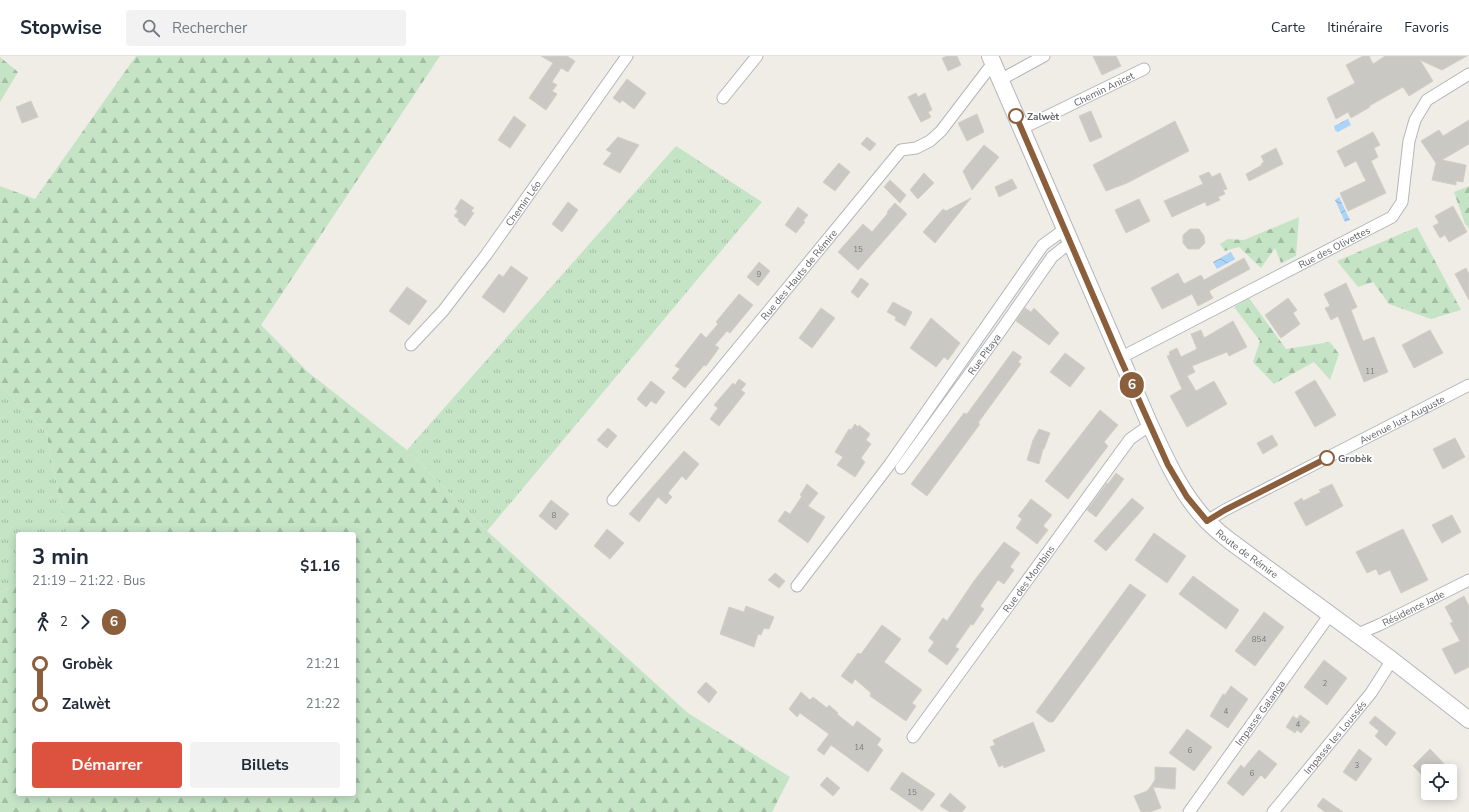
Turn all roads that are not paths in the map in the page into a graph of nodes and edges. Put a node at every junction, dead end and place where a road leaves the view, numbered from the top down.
1 (627, 56) edge
2 (757, 56) edge
3 (1044, 56) edge
4 (992, 59) edge
5 (1144, 69) dead end
6 (1469, 74) edge
7 (1000, 80) junction
8 (723, 98) dead end
9 (1021, 129) junction
10 (1068, 236) junction
11 (411, 344) dead end
12 (1120, 358) junction
13 (1469, 385) edge
14 (1150, 425) junction
15 (901, 468) dead end
16 (613, 500) dead end
17 (1207, 521) junction
18 (1469, 580) edge
19 (797, 586) dead end
20 (1327, 613) junction
21 (1358, 634) junction
22 (1392, 660) junction
23 (1469, 720) edge
24 (913, 737) dead end
25 (1189, 812) edge
26 (1273, 812) edge

1 - 11 street, Chemin Léo
2 - 8 street
3 - 7 street
4 - 7 main road, Route de Rémire
4 - 16 street, Rue des Hauts de Rémire
5 - 9 street, Chemin Anicet
6 - 12 street, Rue des Olivettes
7 - 9 main road, Route de Rémire
9 - 10 main road, Route de Rémire
10 - 12 main road, Route de Rémire
10 - 15 street, Rue Pitaya
10 - 19 street
12 - 14 main road, Route de Rémire
13 - 17 street, Avenue Just Auguste
14 - 17 main road, Route de Rémire
14 - 24 street, Rue des Mombins
17 - 20 main road, Route de Rémire
18 - 21 street, Résidence Jade
20 - 21 main road, Route de Rémire
20 - 25 street, Impasse Galanga
21 - 22 main road, Route de Rémire
22 - 23 main road, Route de Rémire
22 - 26 street, Impasse les Loussés

